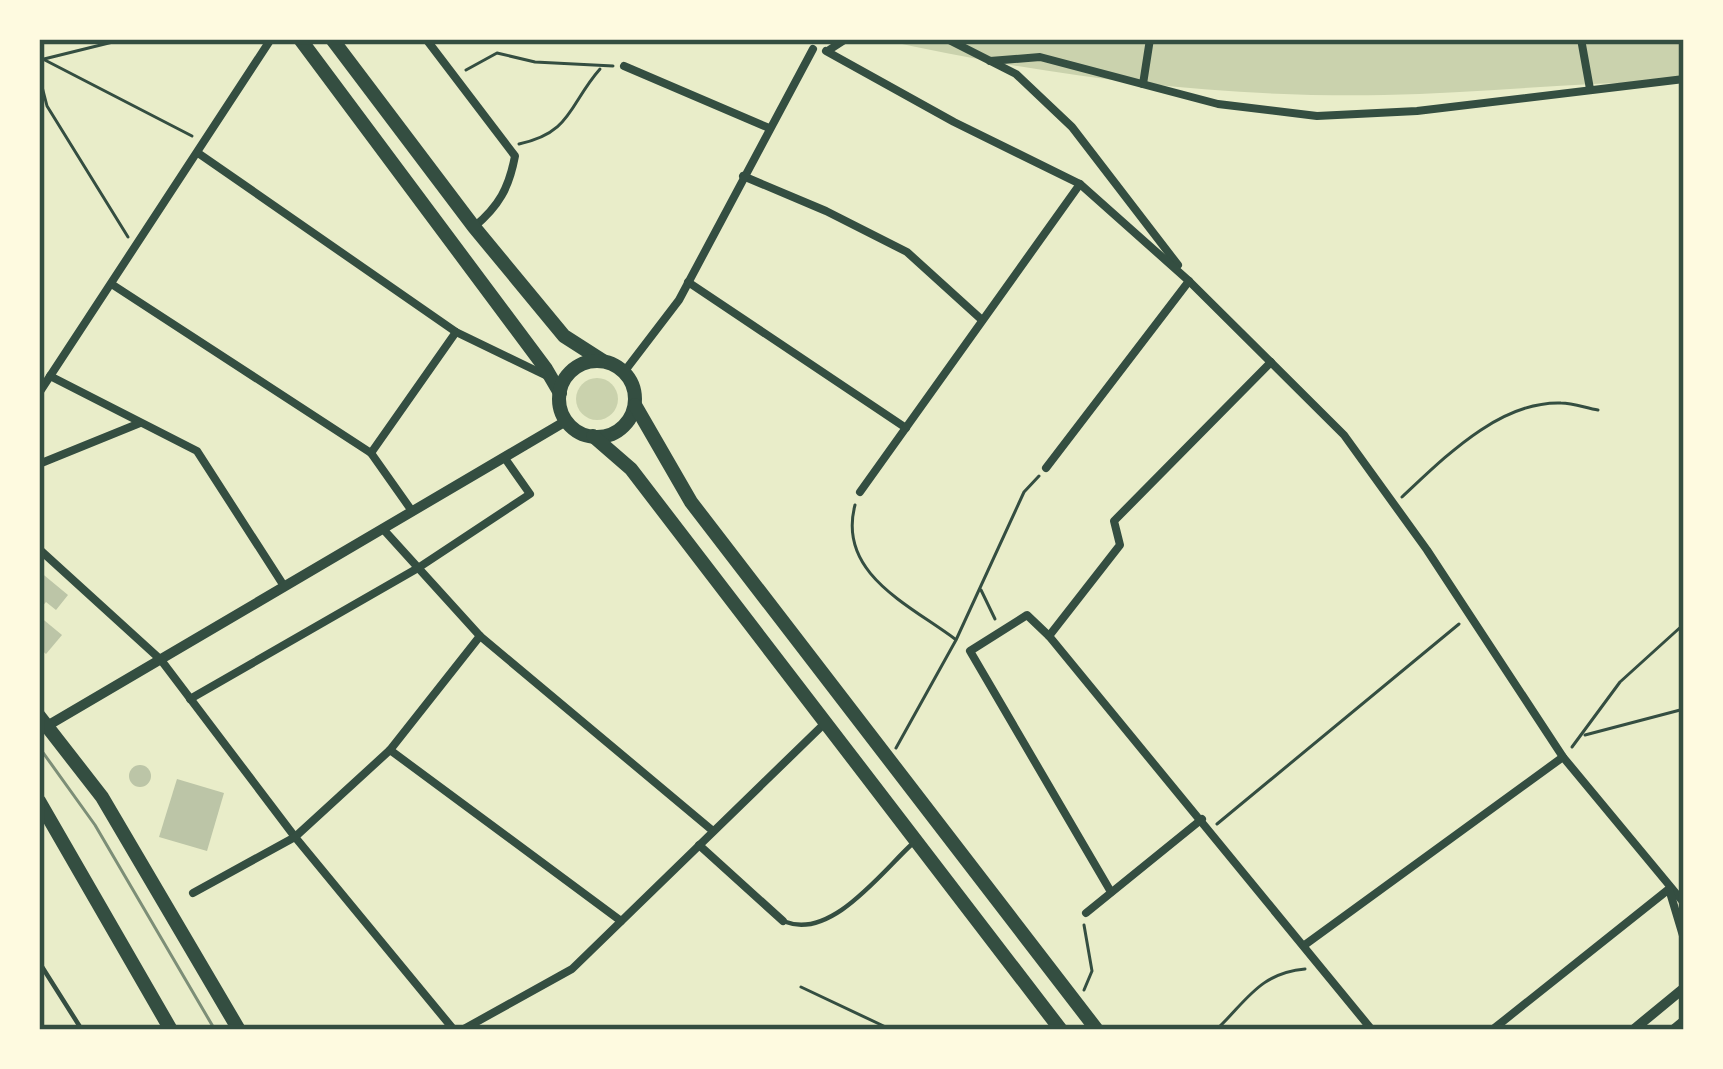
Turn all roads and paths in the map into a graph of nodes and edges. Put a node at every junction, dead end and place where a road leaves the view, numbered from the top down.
1 (124, 39) edge
2 (271, 39) edge
3 (300, 39) edge
4 (332, 39) edge
5 (426, 39) edge
6 (846, 39) edge
7 (947, 39) edge
8 (1150, 39) edge
9 (1581, 39) edge
10 (802, 40) edge
11 (813, 49) junction
12 (826, 51) junction
13 (40, 58) edge
14 (990, 61) junction
15 (624, 66) dead end
16 (39, 76) edge
17 (454, 77) junction
18 (1684, 79) edge
19 (1143, 84) junction
20 (1590, 89) junction
21 (769, 128) junction
22 (205, 142) junction
23 (507, 146) junction
24 (198, 153) junction
25 (743, 176) junction
26 (1080, 184) junction
27 (474, 227) junction
28 (136, 248) junction
29 (1190, 281) junction
30 (688, 282) junction
31 (113, 285) junction
32 (982, 320) junction
33 (456, 332) junction
34 (603, 361) junction
35 (1271, 362) junction
36 (624, 372) junction
37 (50, 376) junction
38 (551, 378) junction
39 (39, 393) edge
40 (560, 393) junction
41 (634, 405) junction
42 (1598, 410) dead end
43 (566, 421) junction
44 (141, 423) junction
45 (905, 428) junction
46 (593, 436) junction
47 (370, 453) junction
48 (504, 458) junction
49 (39, 464) edge
50 (1046, 468) joint
51 (860, 492) joint
52 (1394, 505) junction
53 (412, 511) junction
54 (382, 529) junction
55 (39, 550) edge
56 (418, 568) junction
57 (284, 586) junction
58 (980, 587) junction
59 (1470, 615) junction
60 (1684, 624) edge
61 (1001, 631) junction
62 (480, 636) junction
63 (1049, 636) junction
64 (956, 640) junction
65 (161, 660) junction
66 (190, 698) junction
67 (1684, 709) edge
68 (43, 721) edge
69 (825, 723) junction
70 (1583, 736) junction
71 (390, 749) junction
72 (1563, 757) junction
73 (889, 760) junction
74 (39, 801) edge
75 (1202, 819) junction
76 (1210, 830) junction
77 (713, 831) junction
78 (295, 837) junction
79 (915, 841) junction
80 (699, 845) junction
81 (1669, 889) junction
82 (193, 892) dead end
83 (1112, 892) junction
84 (1684, 903) edge
85 (1086, 913) joint
86 (621, 921) junction
87 (783, 921) joint
88 (1684, 939) edge
89 (1306, 944) junction
90 (39, 962) edge
91 (1324, 968) junction
92 (801, 987) dead end
93 (1684, 988) edge
94 (1075, 1000) junction
95 (1684, 1021) edge
96 (82, 1030) edge
97 (171, 1030) edge
98 (239, 1030) edge
99 (458, 1030) edge
100 (892, 1030) edge
101 (1060, 1030) edge
102 (1097, 1030) edge
103 (1216, 1030) edge
104 (1372, 1030) edge
105 (1492, 1030) edge
106 (1634, 1030) edge
107 (1673, 1030) edge

1 - 13 path
2 - 22 street
3 - 38 main road
4 - 27 main road
5 - 17 street
6 - 12 street
7 - 14 street
8 - 19 street
9 - 20 street
10 - 11 street
11 - 12 street
11 - 21 street
12 - 26 street
13 - 22 path
14 - 19 street
14 - 29 street
15 - 21 street
16 - 28 path
17 - 23 street
17 - 23 path
18 - 20 street
19 - 20 street
21 - 25 street
22 - 24 street
23 - 27 street
24 - 28 street
24 - 33 street
25 - 30 street
25 - 32 street
26 - 29 street
26 - 32 street
27 - 34 main road
28 - 31 street
29 - 35 street
29 - 50 street
30 - 36 street
30 - 45 street
31 - 37 street
31 - 47 street
32 - 45 street
33 - 38 street
33 - 47 street
34 - 36 main road
34 - 40 main road
35 - 52 street
35 - 63 street
36 - 41 main road
37 - 39 street
37 - 44 street
38 - 40 main road
40 - 43 main road
41 - 46 main road
41 - 73 main road
42 - 52 path
43 - 46 main road
43 - 48 street
44 - 49 street
44 - 57 street
45 - 51 street
46 - 69 main road
47 - 53 street
48 - 53 street
48 - 56 street
50 - 58 path
51 - 64 path
52 - 59 street
53 - 54 street
54 - 56 street
54 - 57 street
55 - 65 street
56 - 62 street
56 - 66 street
57 - 65 street
58 - 61 path
58 - 64 path
59 - 72 street
59 - 76 path
60 - 70 path
61 - 63 street
61 - 83 street
62 - 71 street
62 - 77 street
63 - 75 street
64 - 73 path
65 - 66 street
65 - 68 street
66 - 78 street
67 - 70 path
68 - 98 main road
69 - 77 street
69 - 79 main road
70 - 72 path
71 - 78 street
71 - 86 street
72 - 81 street
72 - 89 street
73 - 94 main road
74 - 97 main road
75 - 76 street
75 - 83 street
76 - 89 street
77 - 80 street
78 - 82 street
78 - 99 street
79 - 87 lane
79 - 101 main road
80 - 86 street
80 - 87 street
81 - 84 street
81 - 88 street
81 - 105 street
83 - 85 street
85 - 94 path
86 - 99 street
89 - 91 street
90 - 96 lane
91 - 103 path
91 - 104 street
92 - 100 path
93 - 106 street
94 - 102 main road
95 - 107 street

